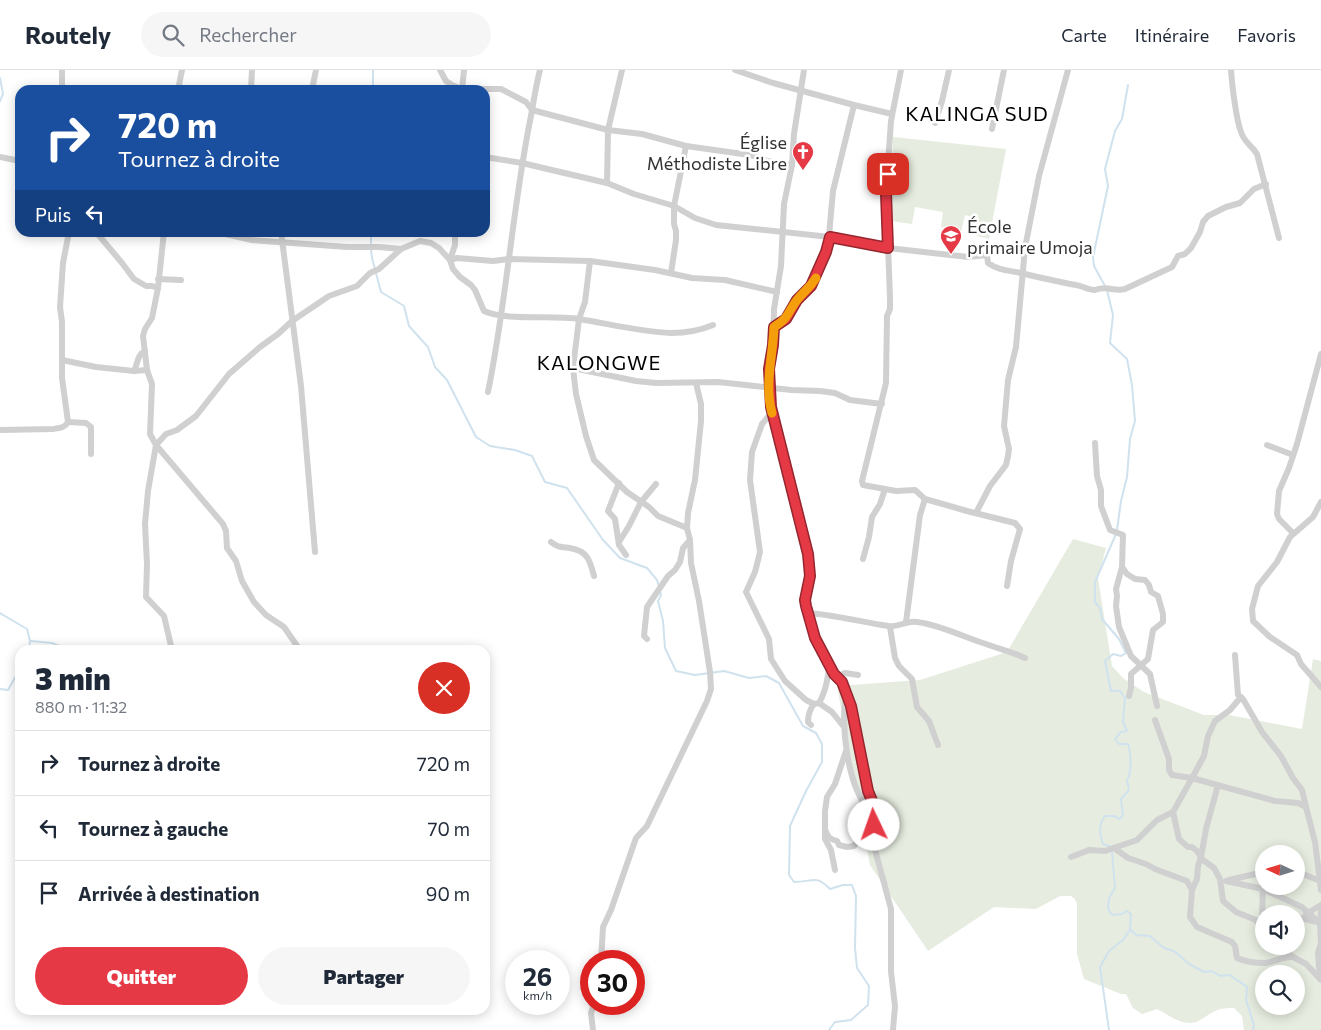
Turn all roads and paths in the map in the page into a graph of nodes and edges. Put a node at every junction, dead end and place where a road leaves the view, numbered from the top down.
1 (62, 70) edge
2 (182, 70) edge
3 (252, 70) edge
4 (316, 70) edge
5 (440, 70) edge
6 (464, 70) edge
7 (540, 70) edge
8 (622, 70) edge
9 (734, 70) edge
10 (804, 70) edge
11 (901, 70) edge
12 (949, 70) edge
13 (1004, 70) edge
14 (1068, 70) edge
15 (1231, 70) edge
16 (62, 85) edge
17 (179, 85) edge
18 (251, 85) edge
19 (313, 85) edge
20 (454, 85) edge
21 (462, 85) edge
22 (490, 89) edge
23 (800, 90) junction
24 (854, 105) junction
25 (532, 110) junction
26 (892, 114) junction
27 (935, 123) dead end
28 (992, 129) dead end
29 (608, 130) junction
30 (686, 146) junction
31 (0, 157) edge
32 (490, 158) edge
33 (15, 160) edge
34 (522, 163) junction
35 (792, 165) junction
36 (607, 183) junction
37 (1266, 184) junction
38 (674, 206) junction
39 (782, 231) junction
40 (68, 237) edge
41 (100, 237) edge
42 (163, 237) edge
43 (238, 237) edge
44 (282, 237) edge
45 (455, 237) edge
46 (830, 237) junction
47 (1279, 238) dead end
48 (282, 241) junction
49 (888, 248) junction
50 (401, 249) junction
51 (450, 260) junction
52 (509, 260) junction
53 (590, 261) junction
54 (671, 272) junction
55 (1024, 274) junction
56 (158, 279) junction
57 (181, 280) dead end
58 (158, 288) junction
59 (777, 292) junction
60 (502, 316) junction
61 (579, 319) junction
62 (292, 321) junction
63 (713, 326) dead end
64 (774, 327) junction
65 (145, 350) junction
66 (1321, 354) edge
67 (62, 360) junction
68 (573, 368) junction
69 (147, 370) junction
70 (134, 371) junction
71 (696, 382) junction
72 (769, 387) junction
73 (488, 392) dead end
74 (882, 404) junction
75 (772, 412) junction
76 (68, 422) junction
77 (0, 430) edge
78 (1095, 443) dead end
79 (156, 444) junction
80 (1266, 445) dead end
81 (91, 454) dead end
82 (1294, 455) junction
83 (619, 483) junction
84 (656, 484) dead end
85 (885, 489) junction
86 (924, 499) junction
87 (641, 502) junction
88 (1321, 504) edge
89 (976, 513) junction
90 (687, 528) junction
91 (1293, 533) junction
92 (690, 540) junction
93 (551, 542) dead end
94 (619, 542) junction
95 (315, 552) dead end
96 (626, 555) dead end
97 (863, 559) dead end
98 (1122, 567) junction
99 (594, 576) dead end
100 (1007, 586) dead end
101 (809, 613) junction
102 (906, 622) junction
103 (890, 627) junction
104 (647, 639) dead end
105 (171, 645) edge
106 (297, 645) edge
107 (1235, 655) dead end
108 (1025, 658) dead end
109 (828, 664) junction
110 (1141, 666) junction
111 (858, 675) dead end
112 (837, 677) junction
113 (1321, 687) edge
114 (846, 694) junction
115 (1129, 696) dead end
116 (1241, 697) junction
117 (817, 703) junction
118 (1157, 706) dead end
119 (1155, 720) dead end
120 (811, 725) dead end
121 (845, 728) junction
122 (938, 745) dead end
123 (847, 748) junction
124 (1192, 778) junction
125 (1218, 785) junction
126 (868, 791) junction
127 (1306, 807) junction
128 (868, 808) junction
129 (1173, 812) junction
130 (825, 829) junction
131 (873, 835) junction
132 (1114, 848) junction
133 (1071, 857) dead end
134 (1201, 857) junction
135 (835, 870) dead end
136 (1255, 874) edge
137 (1305, 875) edge
138 (1320, 881) edge
139 (1223, 882) junction
140 (1255, 885) edge
141 (1192, 890) junction
142 (1321, 890) edge
143 (1280, 895) edge
144 (1321, 905) edge
145 (1321, 911) edge
146 (1308, 912) junction
147 (1305, 914) edge
148 (1255, 920) edge
149 (1305, 920) edge
150 (1320, 923) junction
151 (600, 950) edge
152 (1291, 955) edge
153 (1293, 957) junction
154 (1321, 980) edge
155 (591, 1015) edge
156 (894, 1021) junction
157 (593, 1030) edge
158 (893, 1030) edge
159 (900, 1030) edge

1 - 16 street
2 - 17 street
3 - 18 street
4 - 19 street
5 - 20 street
6 - 21 street
7 - 25 street
8 - 29 street
9 - 23 street
10 - 23 street
11 - 26 street
12 - 27 street
13 - 28 street
14 - 55 street
15 - 37 street
22 - 25 street
23 - 24 street
23 - 35 street
24 - 26 street
24 - 46 street
25 - 29 street
25 - 34 street
26 - 49 street
29 - 30 street
29 - 36 street
30 - 35 street
30 - 38 street
31 - 33 street
32 - 34 street
34 - 36 street
34 - 52 street
35 - 39 street
36 - 38 street
37 - 47 street
37 - 55 street
38 - 39 street
38 - 54 street
39 - 46 street
39 - 59 street
40 - 67 street
41 - 58 street
42 - 56 street
43 - 48 street
44 - 48 street
45 - 51 street
46 - 49 street
46 - 64 street
48 - 50 street
48 - 62 street
49 - 55 street
49 - 74 street
50 - 51 street
50 - 62 street
51 - 52 street
51 - 60 street
52 - 53 street
52 - 60 street
53 - 54 street
53 - 61 street
54 - 59 street
55 - 89 street
56 - 57 street
56 - 58 street
58 - 65 street
59 - 64 street
60 - 61 street
60 - 73 street
61 - 63 street
61 - 68 street
62 - 79 street
62 - 95 street
64 - 72 street
65 - 69 street
65 - 70 street
66 - 82 street
67 - 70 street
67 - 76 street
68 - 71 street
68 - 83 street
69 - 70 street
69 - 79 street
71 - 72 street
71 - 90 street
72 - 74 street
72 - 75 street
74 - 85 street
75 - 101 street
75 - 117 street
76 - 77 street
76 - 81 street
78 - 98 street
79 - 105 street
79 - 106 street
80 - 82 street
82 - 91 street
83 - 87 street
83 - 94 street
84 - 87 street
85 - 86 street
85 - 97 street
86 - 89 street
86 - 102 street
87 - 90 street
87 - 94 street
88 - 91 street
89 - 100 street
90 - 92 street
91 - 113 street
92 - 104 street
92 - 151 street
93 - 99 street
94 - 96 street
98 - 110 street
98 - 110 street
101 - 103 street
101 - 109 street
102 - 103 street
102 - 108 street
103 - 122 street
107 - 116 street
109 - 112 street
109 - 117 street
110 - 115 street
110 - 118 street
111 - 112 street
112 - 114 street
114 - 121 street
114 - 126 street
116 - 124 street
116 - 127 street
117 - 120 street
117 - 121 street
119 - 124 street
121 - 123 street
123 - 128 street
123 - 130 street
124 - 125 street
124 - 129 street
125 - 127 street
125 - 134 street
126 - 128 street
126 - 131 street
127 - 138 street
128 - 130 street
128 - 131 street
129 - 132 street
129 - 134 street
130 - 135 street
131 - 156 street
132 - 133 street
132 - 141 street
134 - 139 street
134 - 141 street
136 - 139 street
137 - 138 street
138 - 142 street
139 - 140 street
139 - 148 street
141 - 153 street
143 - 146 street
144 - 146 street
145 - 150 street
146 - 147 street
146 - 150 street
149 - 150 street
150 - 154 street
152 - 153 street
153 - 154 street
155 - 157 street
156 - 158 street
156 - 159 street

